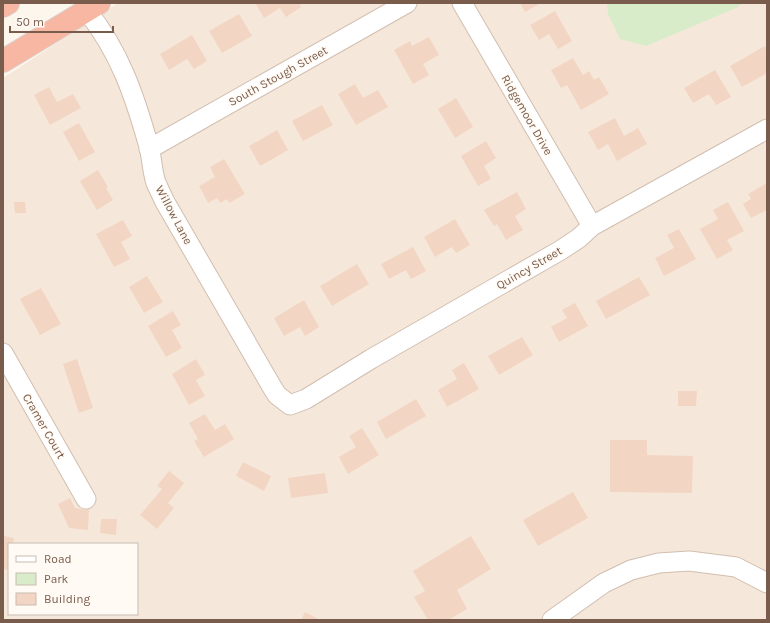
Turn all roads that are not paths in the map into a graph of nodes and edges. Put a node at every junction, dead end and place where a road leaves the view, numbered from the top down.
1 (8, 3) edge
2 (407, 3) edge
3 (462, 3) edge
4 (3, 6) edge
5 (93, 7) edge
6 (3, 62) edge
7 (767, 129) edge
8 (149, 149) junction
9 (592, 226) junction
10 (3, 353) edge
11 (290, 405) joint
12 (86, 498) dead end
13 (767, 583) edge
14 (552, 620) edge

1 - 4 highway
2 - 8 street, South Stough Street
3 - 9 street, Ridgemoor Drive
5 - 6 highway
5 - 8 street, Willow Lane
7 - 9 street, Quincy Street
8 - 11 street, Willow Lane
9 - 11 street, Quincy Street
10 - 12 street, Cramer Court
13 - 14 street

